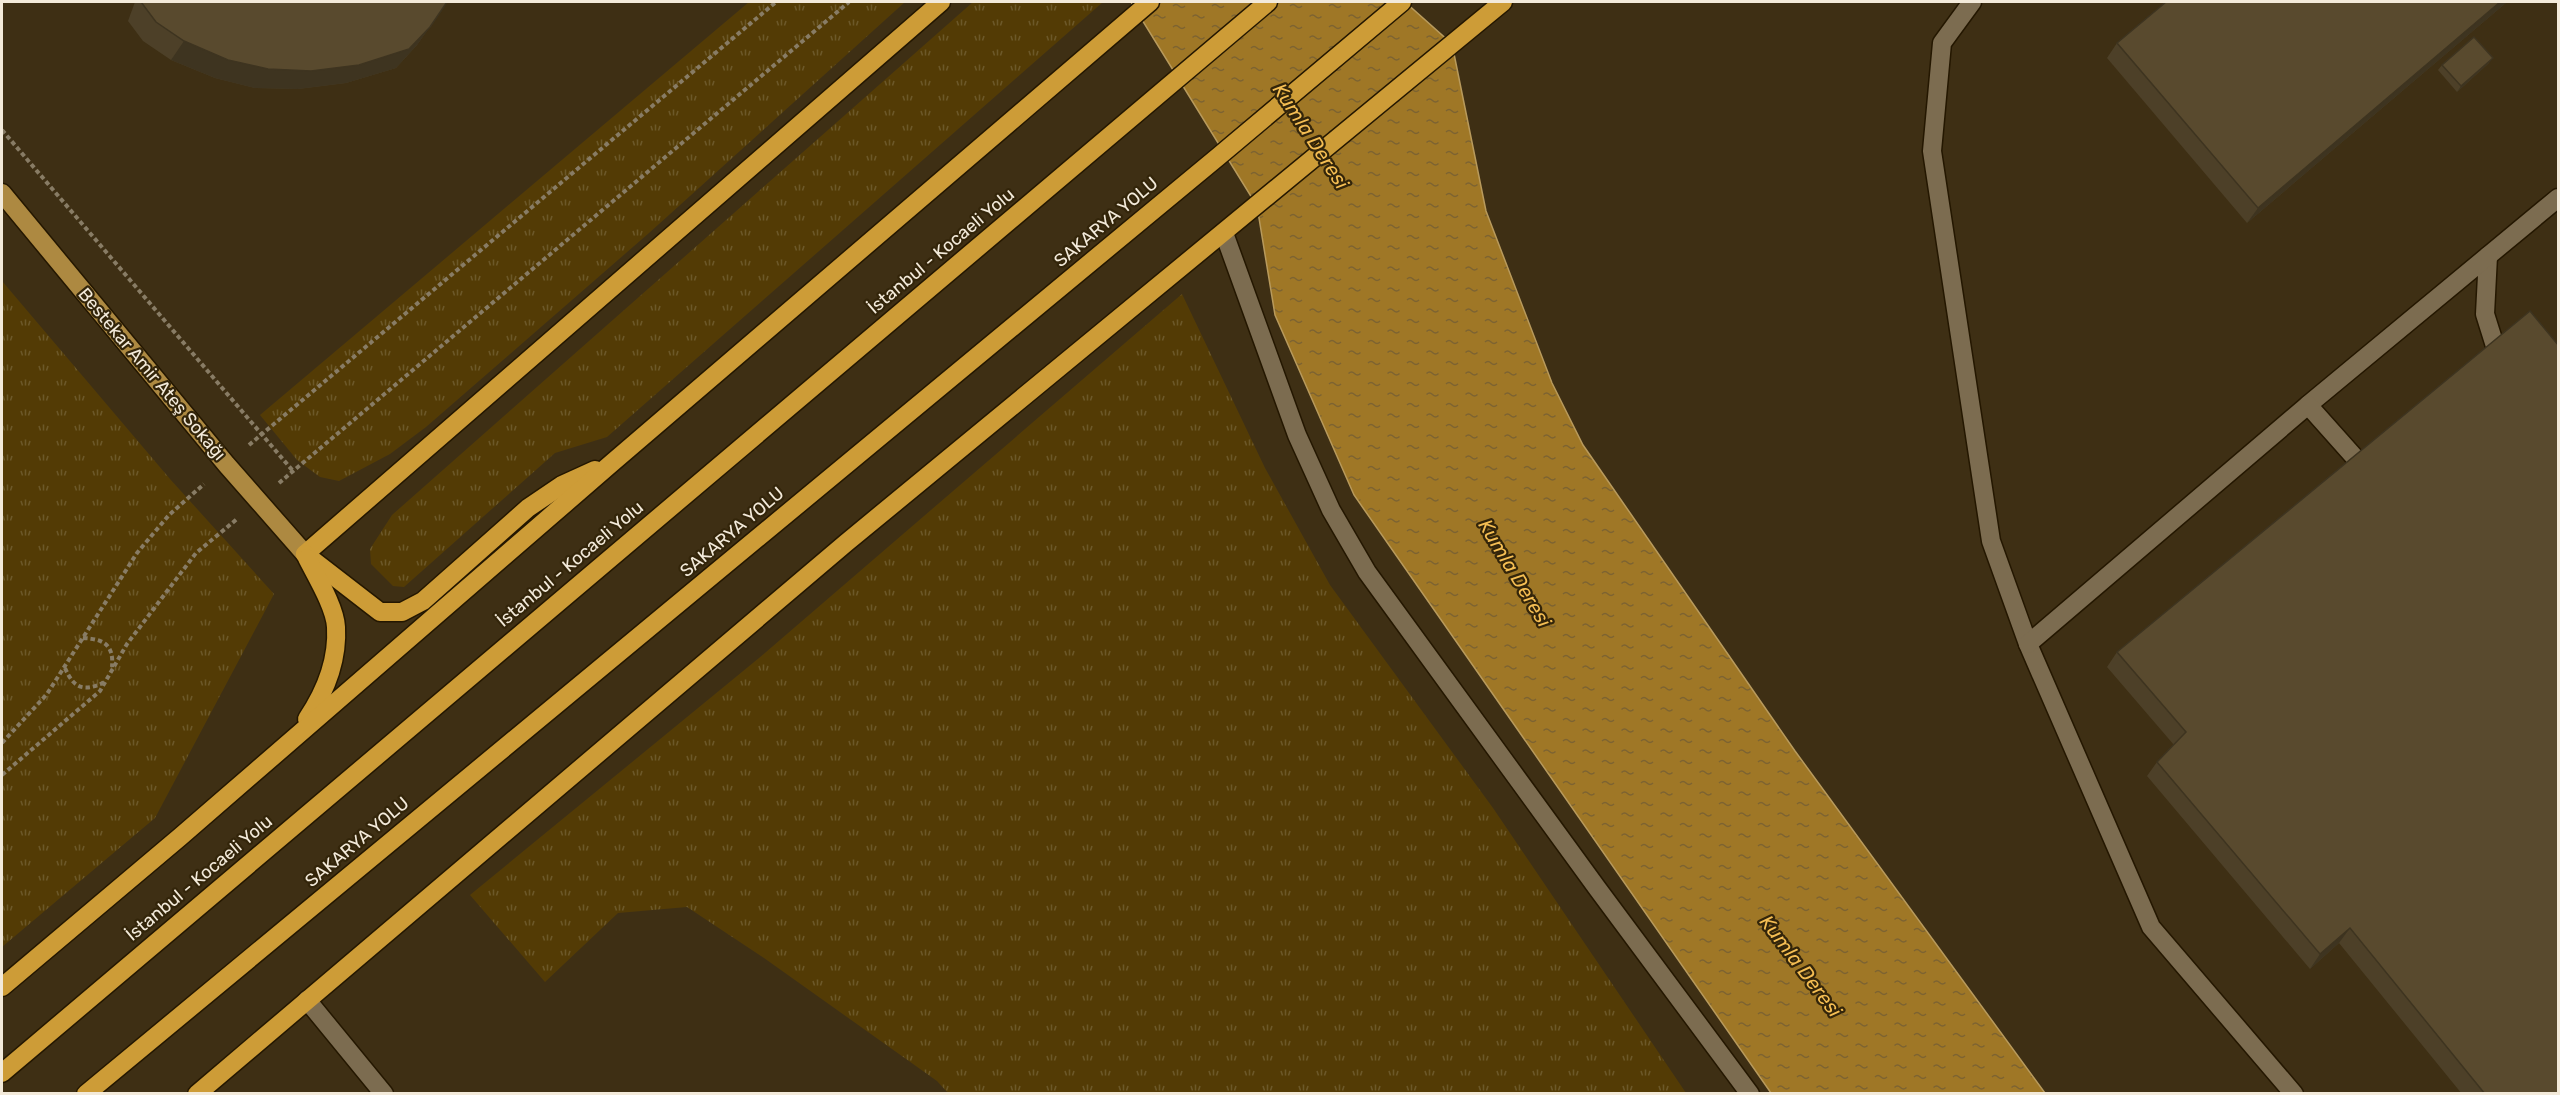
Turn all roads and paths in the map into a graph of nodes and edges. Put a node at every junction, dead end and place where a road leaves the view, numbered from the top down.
1 (776, 2) edge
2 (849, 2) edge
3 (941, 2) edge
4 (1150, 2) edge
5 (1268, 2) edge
6 (1402, 2) edge
7 (1503, 2) edge
8 (1972, 2) edge
9 (2, 130) edge
10 (2, 193) edge
11 (2559, 198) edge
12 (1224, 233) junction
13 (2488, 256) junction
14 (2495, 346) edge
15 (2308, 405) junction
16 (261, 435) junction
17 (2357, 460) edge
18 (613, 462) junction
19 (226, 464) junction
20 (293, 471) junction
21 (260, 500) junction
22 (305, 554) junction
23 (83, 638) junction
24 (2028, 644) junction
25 (64, 667) junction
26 (112, 671) junction
27 (106, 682) junction
28 (295, 737) junction
29 (2, 743) edge
30 (2, 775) edge
31 (2, 987) edge
32 (307, 1000) junction
33 (2, 1073) edge
34 (86, 1094) edge
35 (197, 1094) edge
36 (384, 1094) edge
37 (1750, 1094) edge
38 (2294, 1094) edge

1 - 16 path
2 - 20 path
3 - 22 highway
4 - 18 highway
5 - 33 highway, İstanbul - Kocaeli Yolu
6 - 34 highway, SAKARYA YOLU
7 - 12 highway
8 - 24 street
9 - 16 path
10 - 19 main road, Bestekar Amir Ateş Sokağı
11 - 13 street
12 - 32 highway
12 - 37 street
13 - 14 street
13 - 15 street
15 - 17 street
15 - 24 street
16 - 19 path
16 - 20 path
18 - 22 highway
18 - 28 highway
19 - 21 main road, Bestekar Amir Ateş Sokağı
19 - 23 path
20 - 21 path
21 - 22 main road, Bestekar Amir Ateş Sokağı
21 - 26 path
22 - 28 highway
23 - 25 path
23 - 26 path
24 - 38 street
25 - 27 path
25 - 29 path
26 - 27 path
27 - 30 path
28 - 31 highway
32 - 35 highway
32 - 36 street

